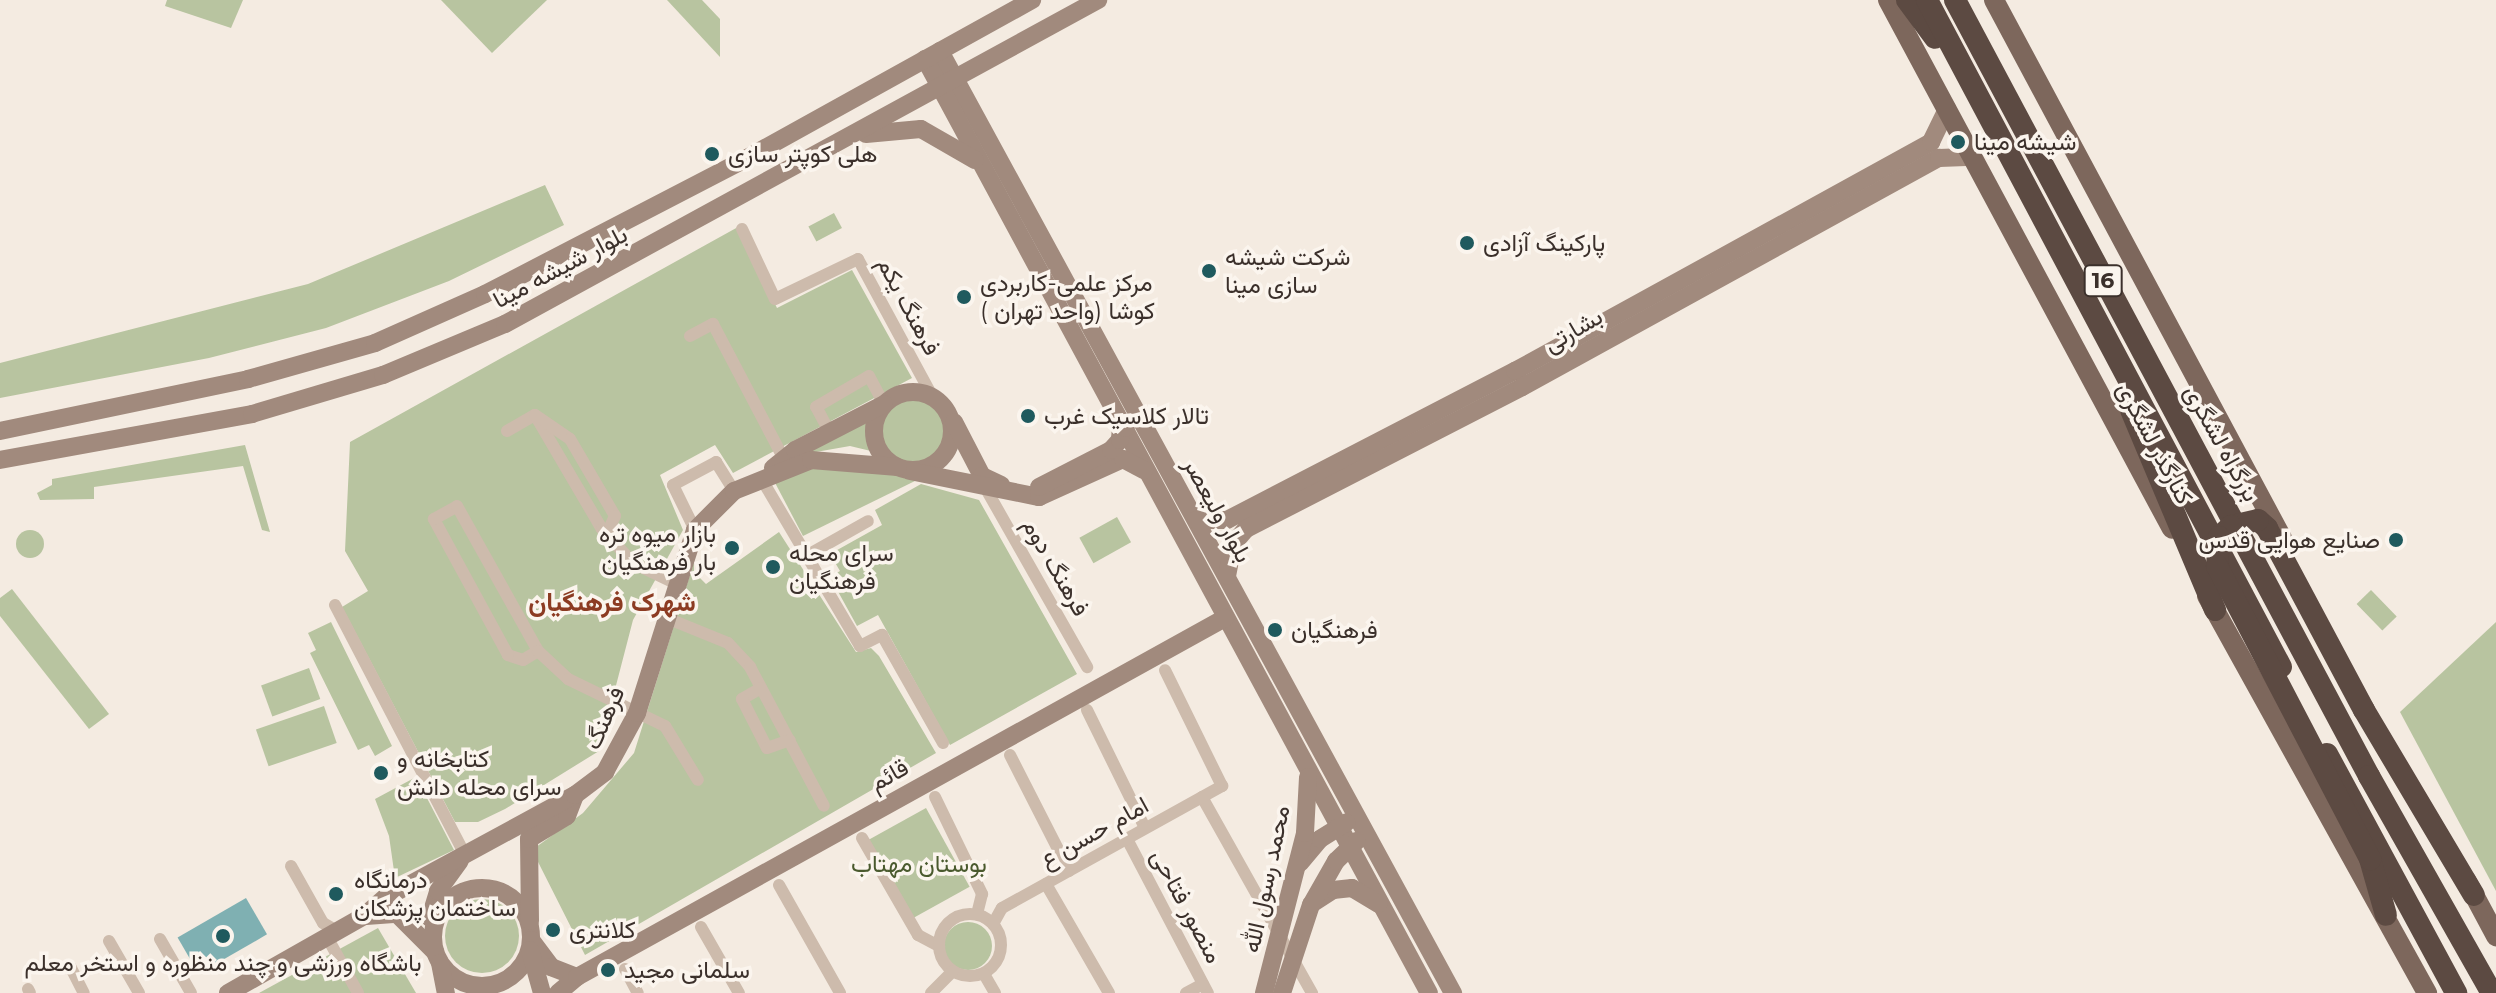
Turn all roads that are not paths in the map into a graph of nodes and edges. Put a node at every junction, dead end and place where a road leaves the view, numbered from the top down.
1 (1032, 0) edge
2 (1098, 0) edge
3 (1888, 0) edge
4 (1907, 0) edge
5 (1927, 0) edge
6 (1955, 0) edge
7 (1994, 0) edge
8 (932, 55) junction
9 (946, 81) junction
10 (1982, 101) junction
11 (1947, 109) junction
12 (848, 141) junction
13 (1935, 150) junction
14 (1973, 157) junction
15 (981, 164) junction
16 (742, 229) dead end
17 (1650, 303) junction
18 (690, 336) dead end
19 (2107, 337) junction
20 (385, 339) junction
21 (396, 370) junction
22 (932, 396) junction
23 (884, 404) junction
24 (948, 413) junction
25 (535, 415) junction
26 (1130, 421) junction
27 (0, 431) edge
28 (507, 431) dead end
29 (829, 431) junction
30 (1159, 454) junction
31 (1114, 456) junction
32 (784, 459) junction
33 (0, 460) edge
34 (904, 469) junction
35 (1145, 469) junction
36 (761, 478) junction
37 (986, 489) junction
38 (734, 491) junction
39 (1017, 494) junction
40 (1196, 520) junction
41 (868, 521) dead end
42 (695, 530) junction
43 (607, 533) junction
44 (806, 556) junction
45 (1227, 576) junction
46 (675, 583) junction
47 (335, 605) dead end
48 (2215, 610) junction
49 (664, 617) junction
50 (1225, 618) junction
51 (538, 651) junction
52 (1087, 667) dead end
53 (1165, 670) dead end
54 (761, 688) junction
55 (1087, 710) dead end
56 (637, 713) junction
57 (790, 740) junction
58 (943, 743) dead end
59 (1010, 755) dead end
60 (1308, 774) junction
61 (698, 780) dead end
62 (935, 797) dead end
63 (1202, 797) junction
64 (824, 806) dead end
65 (1356, 818) junction
66 (1145, 828) junction
67 (1336, 829) junction
68 (524, 831) junction
69 (1366, 835) junction
70 (862, 838) dead end
71 (1127, 839) junction
72 (1348, 847) junction
73 (465, 855) junction
74 (291, 866) dead end
75 (1069, 871) junction
76 (1046, 884) junction
77 (779, 885) dead end
78 (1289, 888) junction
79 (2474, 895) junction
80 (1315, 898) junction
81 (1380, 905) junction
82 (977, 914) junction
83 (2386, 915) junction
84 (364, 916) junction
85 (993, 924) junction
86 (701, 927) dead end
87 (332, 934) junction
88 (1280, 935) junction
89 (2496, 936) edge
90 (160, 939) dead end
91 (530, 940) junction
92 (109, 941) dead end
93 (939, 946) junction
94 (437, 953) junction
95 (1292, 958) junction
96 (70, 966) dead end
97 (625, 969) dead end
98 (953, 971) junction
99 (984, 974) junction
100 (577, 977) junction
101 (1206, 988) edge
102 (486, 989) edge
103 (84, 993) edge
104 (139, 993) edge
105 (191, 993) edge
106 (228, 993) edge
107 (358, 993) edge
108 (446, 993) edge
109 (542, 993) edge
110 (558, 993) edge
111 (638, 993) edge
112 (739, 993) edge
113 (840, 993) edge
114 (931, 993) edge
115 (995, 993) edge
116 (1109, 993) edge
117 (1186, 993) edge
118 (1264, 993) edge
119 (1282, 993) edge
120 (1312, 993) edge
121 (1429, 993) edge
122 (1453, 993) edge
123 (2427, 993) edge
124 (2456, 993) edge
125 (2492, 993) edge

1 - 8 street, بلوار شیشه مینا
2 - 9 street, بلوار شیشه مینا
3 - 11 main road, کنارگذر لشگری
4 - 10 highway
5 - 10 highway, بزرگراه لشگری / 16
6 - 125 highway, بزرگراه لشگری / 16
7 - 79 main road
8 - 9 street, بلوار ولیعصر
8 - 20 street, بلوار شیشه مینا
9 - 12 street, بلوار شیشه مینا
9 - 15 street, بلوار ولیعصر
9 - 26 street, بلوار ولیعصر
10 - 19 highway, بزرگراه لشگری / 16
11 - 13 street
11 - 14 main road, کنارگذر لشگری
12 - 15 street
12 - 21 street, بلوار شیشه مینا
13 - 14 street, بشارتی
13 - 17 street, بشارتی
14 - 48 main road, کنارگذر لشگری
15 - 26 street, بلوار ولیعصر
16 - 22 street, فرهنگ یکم
17 - 40 street, بشارتی
17 - 45 street, بشارتی
18 - 32 street
19 - 48 highway
19 - 124 highway, بزرگراه لشگری / 16
20 - 21 street
20 - 27 street, بلوار شیشه مینا
21 - 33 street, بلوار شیشه مینا
22 - 23 street, فرهنگ
22 - 24 street
23 - 29 street, فرهنگ
23 - 29 street
23 - 34 street
24 - 34 street
24 - 39 street
25 - 28 street
25 - 43 street
25 - 43 street
26 - 30 street, بلوار ولیعصر
26 - 31 street
26 - 35 street, بلوار ولیعصر
29 - 32 street, فرهنگ
30 - 35 street
30 - 40 street, بلوار ولیعصر
31 - 35 street
31 - 39 street, فرهنگ
32 - 36 street, فرهنگ
34 - 36 street, فرهنگ
34 - 37 street, فرهنگ
35 - 50 street, بلوار ولیعصر
36 - 38 street, فرهنگ
36 - 44 street
37 - 39 street, فرهنگ
37 - 52 street, فرهنگ دوم
38 - 42 street, فرهنگ
38 - 42 street
40 - 45 street, بلوار ولیعصر
41 - 44 street
42 - 46 street, فرهنگ
43 - 46 street
44 - 58 street
45 - 65 street, بلوار ولیعصر
46 - 49 street, فرهنگ
47 - 73 street
48 - 83 main road, کنارگذر لشگری
49 - 54 street
49 - 56 street, فرهنگ
50 - 60 street, بلوار ولیعصر
50 - 100 street, قائم
51 - 51 street
51 - 56 street
53 - 63 street, امام حسن ع
54 - 57 street
54 - 57 street
55 - 66 street
56 - 61 street
56 - 68 street, فرهنگ
57 - 64 street
59 - 75 street
60 - 67 street, بلوار ولیعصر
60 - 78 street, محمد رسول الله
62 - 82 street
63 - 66 street, امام حسن ع
63 - 88 street
65 - 67 street
65 - 69 street, بلوار ولیعصر
66 - 71 street, امام حسن ع
67 - 72 street, بلوار ولیعصر
67 - 78 street
68 - 73 street, فرهنگ
68 - 91 street
69 - 72 street, محمد رسول الله
69 - 122 street, بلوار ولیعصر
70 - 93 street
71 - 75 street, امام حسن ع
71 - 101 street, منصور فتاحی
72 - 80 street, محمد رسول الله
72 - 81 street, بلوار ولیعصر
73 - 84 street, فرهنگ
73 - 94 street
74 - 87 street
75 - 76 street, امام حسن ع
76 - 85 street, امام حسن ع
76 - 116 street
77 - 113 street
78 - 80 street
78 - 88 street, محمد رسول الله
79 - 83 highway, bridge
79 - 89 main road
80 - 81 street
80 - 95 street, محمد رسول الله
81 - 121 street, بلوار ولیعصر
82 - 85 street
82 - 93 street
83 - 123 main road, کنارگذر لشگری
84 - 87 street, فرهنگ
84 - 94 street
85 - 99 street
86 - 112 street
87 - 106 street, فرهنگ
87 - 107 street
88 - 95 street
88 - 118 street, محمد رسول الله
90 - 105 street
91 - 94 street
91 - 100 street
91 - 102 street
91 - 109 street
92 - 104 street
93 - 98 street
94 - 102 street
94 - 108 street
95 - 119 street, محمد رسول الله
95 - 120 street
96 - 103 street
97 - 111 street
98 - 99 street
98 - 114 street
99 - 115 street
100 - 110 street, قائم
101 - 117 street

